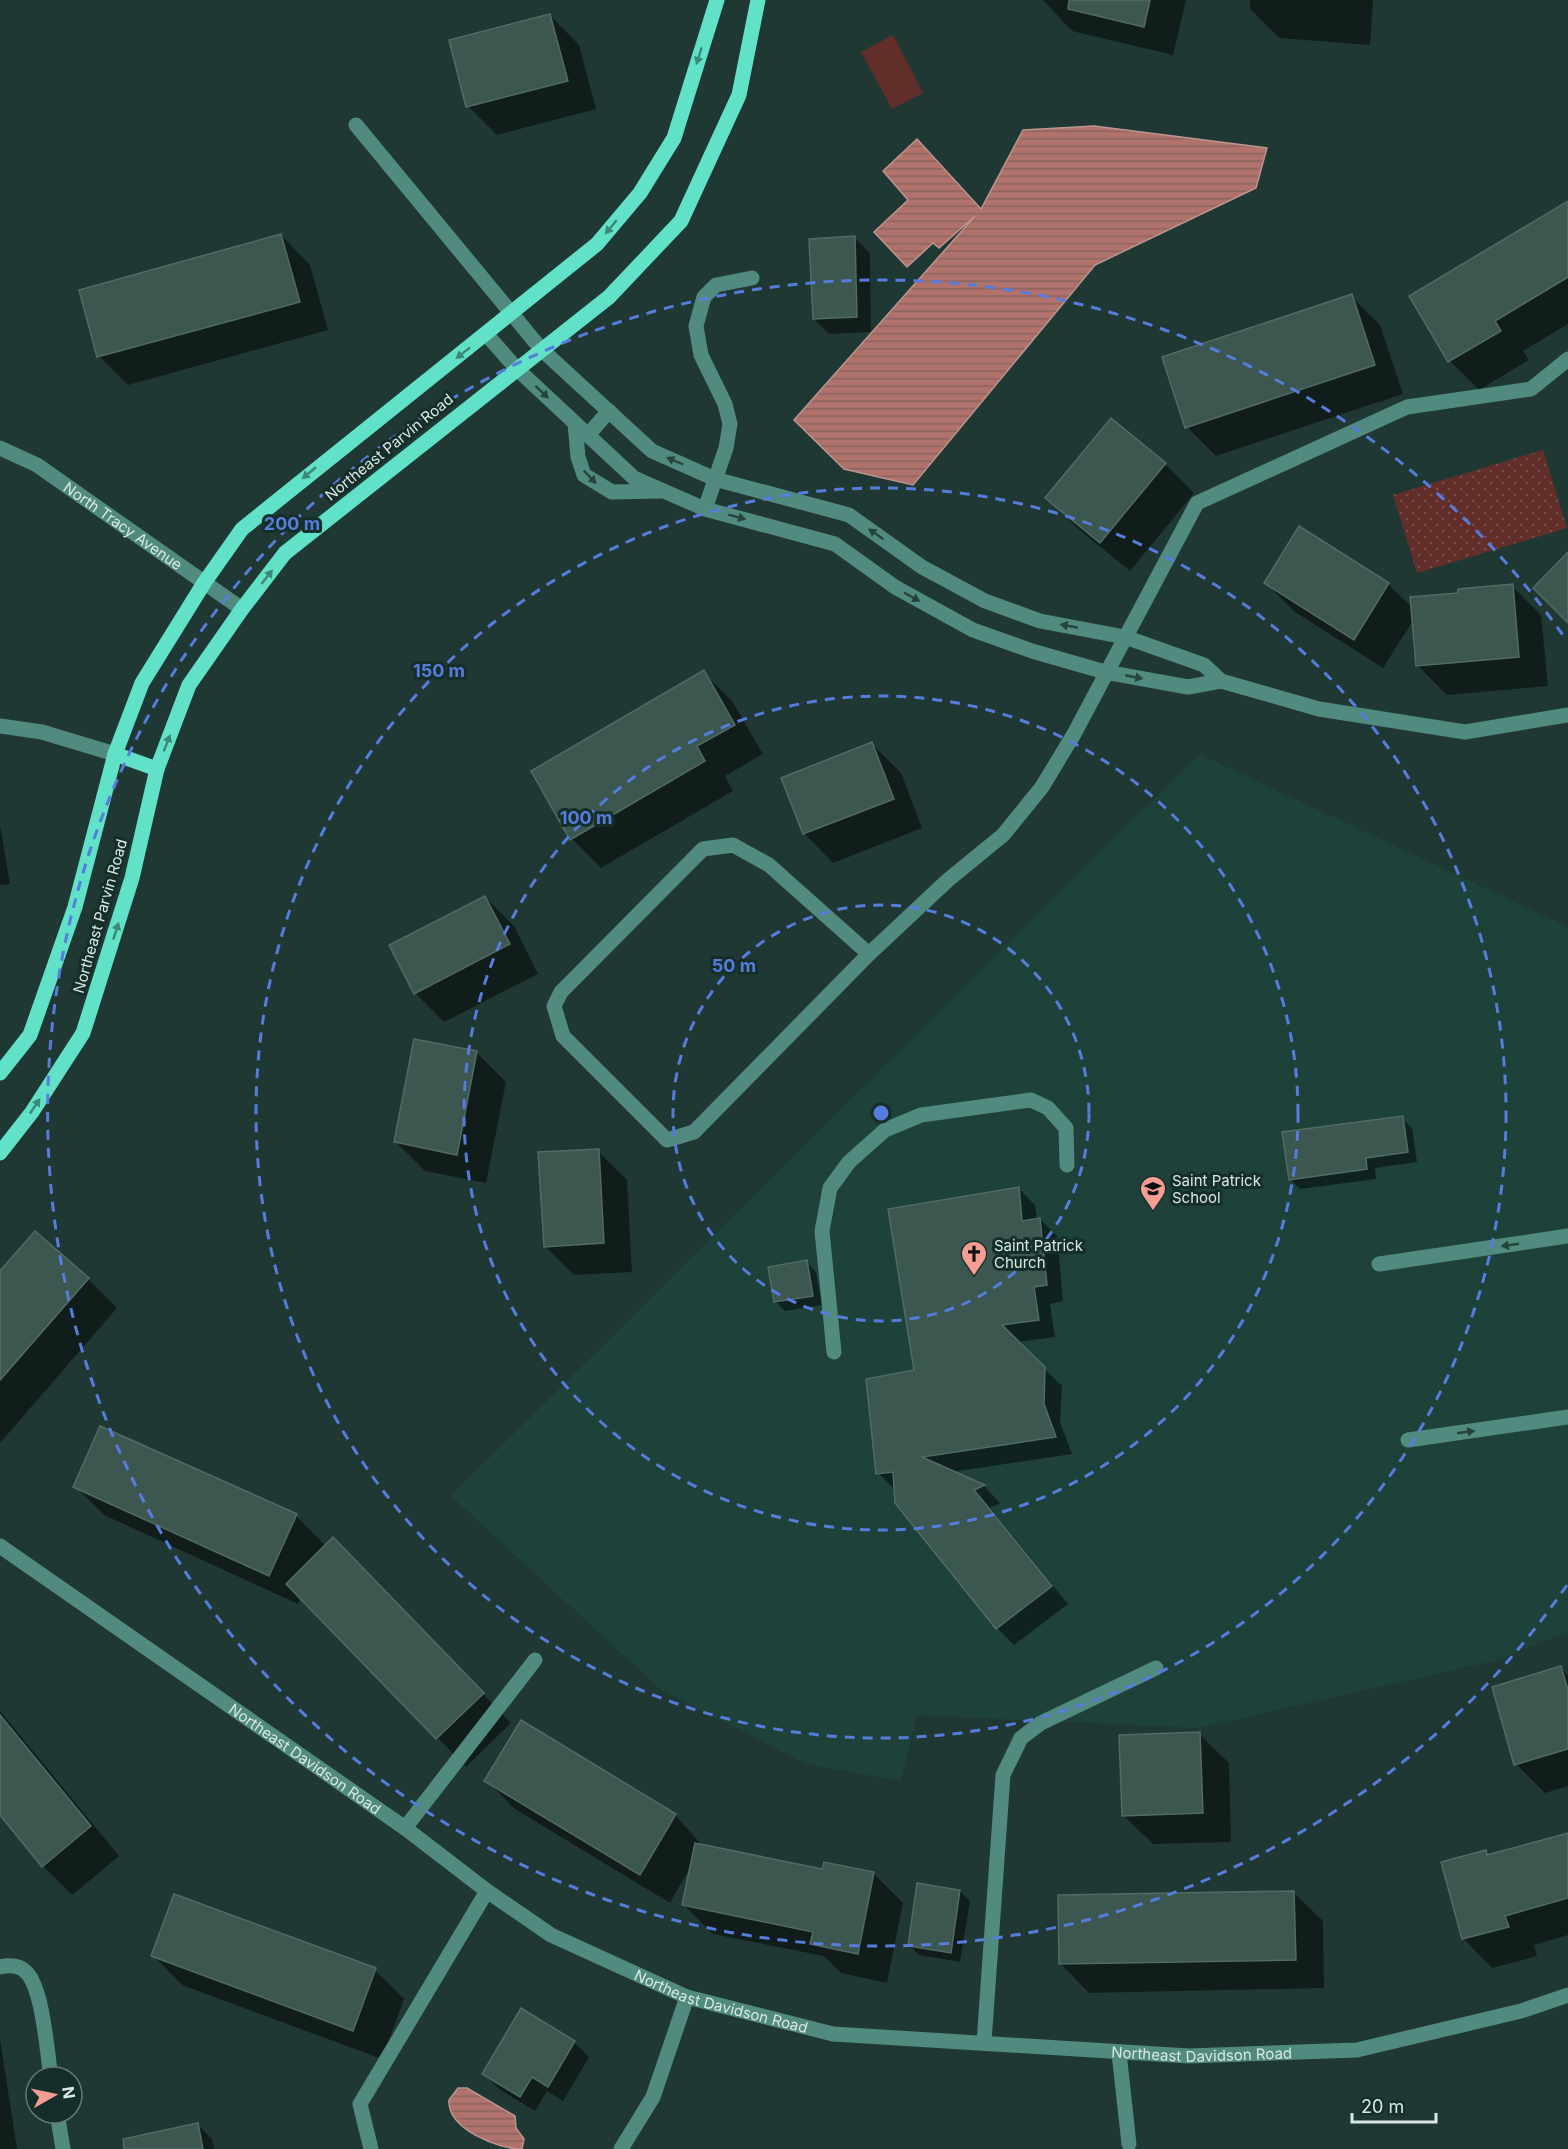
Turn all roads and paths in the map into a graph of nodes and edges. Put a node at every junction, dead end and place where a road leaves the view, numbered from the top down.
1 (717, 0) edge
2 (758, 0) edge
3 (356, 125) dead end
4 (752, 278) dead end
5 (511, 315) junction
6 (487, 335) junction
7 (541, 349) junction
8 (1568, 359) edge
9 (516, 368) junction
10 (609, 411) junction
11 (575, 423) junction
12 (588, 435) junction
13 (0, 448) edge
14 (715, 478) junction
15 (664, 491) junction
16 (705, 509) junction
17 (204, 583) junction
18 (242, 609) junction
19 (1125, 637) junction
20 (1105, 672) junction
21 (1221, 681) junction
22 (1568, 715) edge
23 (0, 726) edge
24 (115, 754) junction
25 (156, 769) junction
26 (869, 954) junction
27 (0, 1073) edge
28 (0, 1153) edge
29 (1067, 1165) dead end
30 (1568, 1236) edge
31 (1379, 1264) dead end
32 (834, 1352) dead end
33 (1568, 1417) edge
34 (1408, 1440) dead end
35 (0, 1546) edge
36 (535, 1660) dead end
37 (1156, 1668) dead end
38 (405, 1828) junction
39 (487, 1891) junction
40 (0, 1967) edge
41 (1568, 1995) edge
42 (687, 1997) junction
43 (984, 2042) junction
44 (1119, 2053) junction
45 (49, 2065) edge
46 (59, 2125) edge
47 (1128, 2144) dead end
48 (63, 2149) edge
49 (371, 2149) edge
50 (621, 2149) edge

1 -> 5 main road, Northeast Parvin Road
2 - 7 main road, Northeast Parvin Road
3 - 5 street
4 - 14 street
5 - 6 main road, Northeast Parvin Road
5 - 7 street
6 - 9 street
6 -> 17 main road, Northeast Parvin Road
7 - 9 main road, Northeast Parvin Road
7 - 10 street
8 - 19 street
9 -> 11 street
18 -> 9 main road, Northeast Parvin Road
10 - 12 street
14 -> 10 street
11 - 12 street
11 -> 15 street
12 - 15 street
13 - 17 street, North Tracy Avenue
14 - 16 street
19 -> 14 street
15 - 16 street
16 -> 20 street
17 - 18 street, North Tracy Avenue
17 - 24 main road, Northeast Parvin Road
25 -> 18 main road, Northeast Parvin Road
19 - 20 street
19 - 21 street
20 -> 21 street
20 - 26 street
21 - 22 street
23 - 24 street
24 - 25 main road
24 - 27 main road, Northeast Parvin Road
28 -> 25 main road, Northeast Parvin Road
26 - 26 street
29 - 32 street
30 -> 31 street
34 -> 33 street
35 - 38 street, Northeast Davidson Road
36 - 38 street
37 - 43 street
38 - 39 street, Northeast Davidson Road
39 - 42 street, Northeast Davidson Road
39 - 49 street
40 - 45 street
41 - 44 street, Northeast Davidson Road
42 - 43 street, Northeast Davidson Road
42 - 50 street
43 - 44 street, Northeast Davidson Road
44 - 47 street
46 - 48 street

